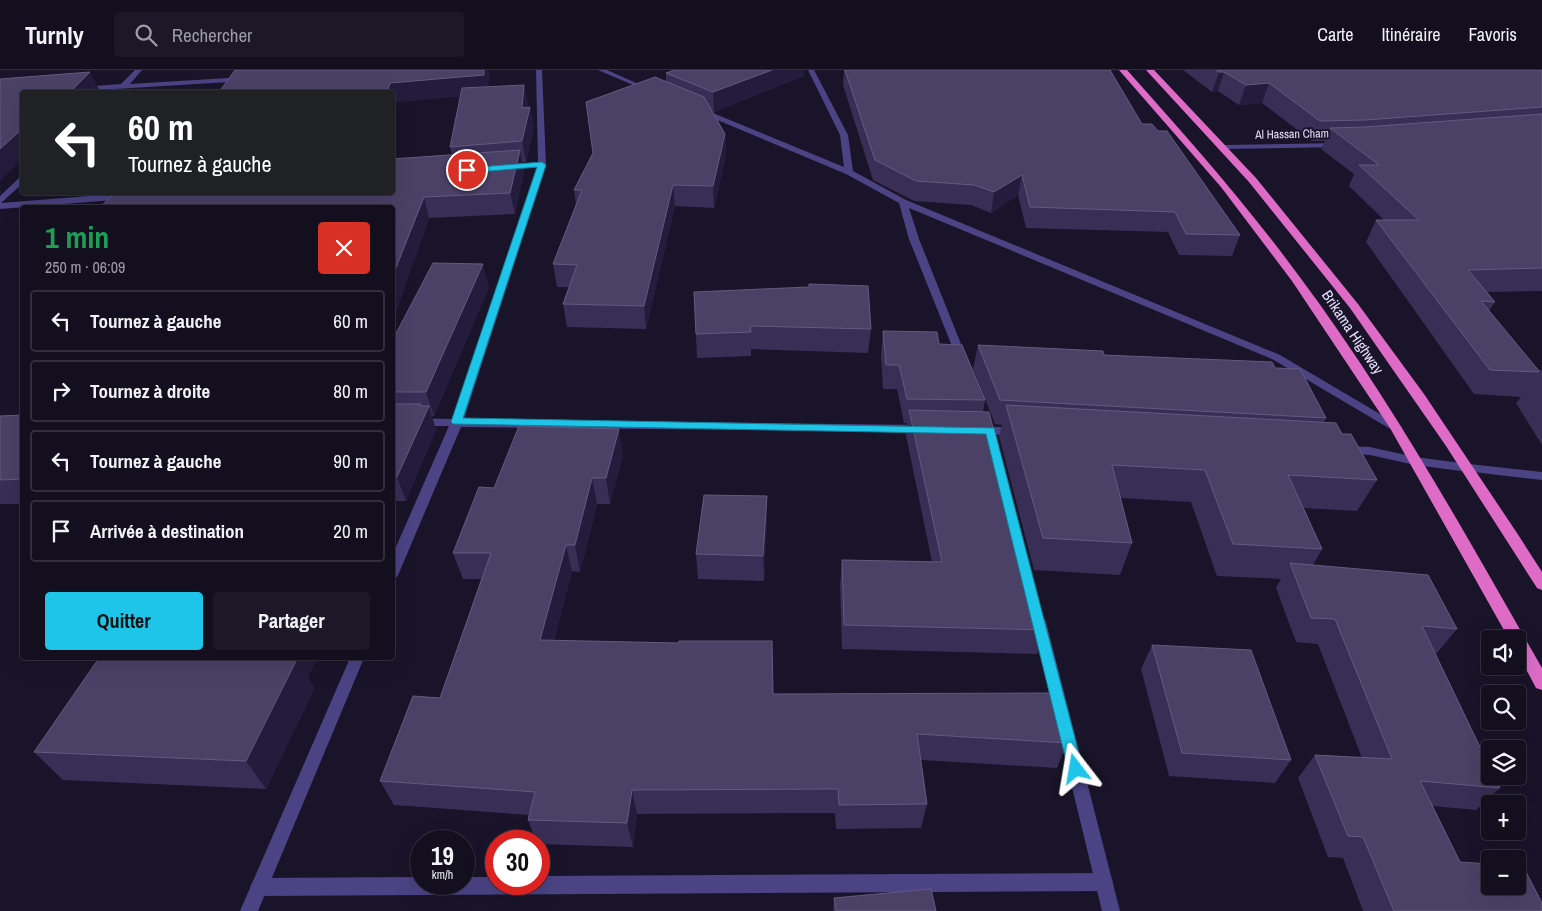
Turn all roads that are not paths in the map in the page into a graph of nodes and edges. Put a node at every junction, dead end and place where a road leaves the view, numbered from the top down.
1 (139, 70) edge
2 (539, 70) edge
3 (601, 70) edge
4 (811, 70) edge
5 (1123, 70) edge
6 (1150, 70) edge
7 (252, 78) edge
8 (124, 86) junction
9 (76, 89) edge
10 (119, 90) edge
11 (656, 93) edge
12 (693, 108) edge
13 (1347, 144) edge
14 (1223, 148) junction
15 (542, 165) junction
16 (502, 168) edge
17 (850, 172) junction
18 (20, 182) edge
19 (135, 195) edge
20 (0, 202) edge
21 (904, 202) junction
22 (0, 206) edge
23 (968, 376) edge
24 (395, 422) edge
25 (457, 422) junction
26 (1396, 427) junction
27 (931, 429) edge
28 (960, 430) edge
29 (1029, 432) edge
30 (1331, 449) edge
31 (1415, 461) junction
32 (1469, 468) junction
33 (1542, 476) edge
34 (395, 566) edge
35 (1542, 584) edge
36 (1036, 613) edge
37 (1512, 630) edge
38 (1526, 655) edge
39 (356, 660) edge
40 (1542, 683) edge
41 (1104, 882) junction
42 (259, 888) junction
43 (249, 911) edge
44 (1111, 911) edge

1 - 8 street
2 - 15 street
3 - 11 street
4 - 17 street
5 - 26 highway, Brikama Highway
6 - 14 highway, Brikama Highway
7 - 8 street
8 - 9 street
8 - 10 street
12 - 17 street
13 - 14 street, Al Hassan Cham
14 - 32 highway, Brikama Highway
15 - 16 street
15 - 25 street
17 - 21 street
18 - 20 street
19 - 22 street
21 - 23 street
21 - 26 street
24 - 25 street
25 - 27 street
25 - 34 street
26 - 31 highway, Brikama Highway
28 - 29 street
30 - 31 street
31 - 32 street
31 - 37 highway, Brikama Highway
32 - 33 street
32 - 35 highway, Brikama Highway
36 - 41 street
38 - 40 highway, Brikama Highway
39 - 42 street
41 - 42 street
41 - 44 street
42 - 43 street

